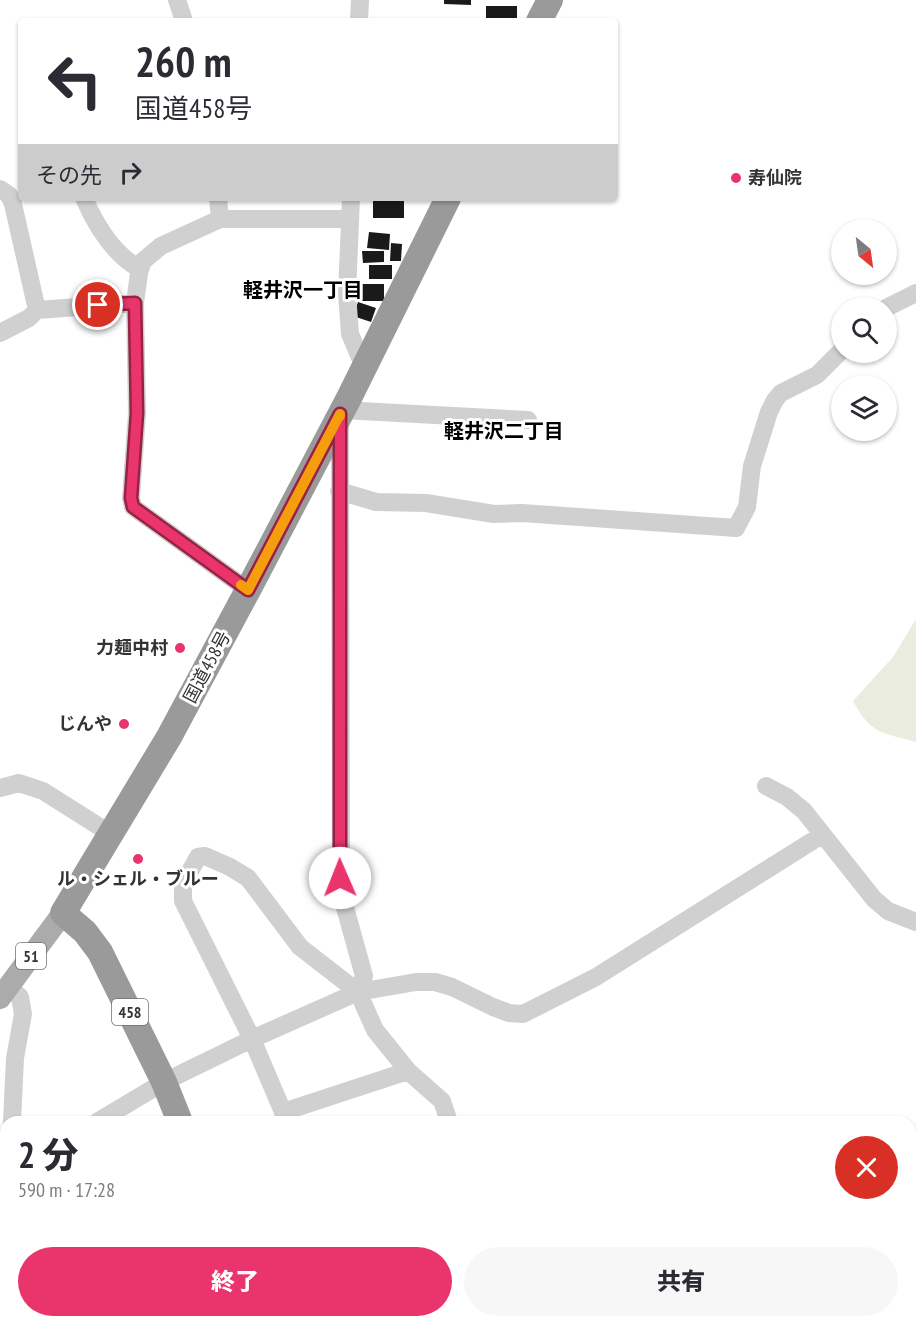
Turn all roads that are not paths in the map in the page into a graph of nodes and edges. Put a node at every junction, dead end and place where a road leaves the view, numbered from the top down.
1 (177, 0) edge
2 (360, 0) edge
3 (550, 0) edge
4 (183, 18) edge
5 (359, 18) edge
6 (541, 18) edge
7 (10, 191) edge
8 (85, 201) edge
9 (218, 201) edge
10 (351, 201) edge
11 (447, 201) edge
12 (220, 219) junction
13 (350, 219) junction
14 (140, 269) junction
15 (916, 293) edge
16 (897, 302) edge
17 (135, 303) junction
18 (37, 310) junction
19 (0, 333) edge
20 (831, 361) edge
21 (364, 367) junction
22 (341, 412) junction
23 (528, 420) dead end
24 (339, 491) junction
25 (248, 590) junction
26 (766, 786) dead end
27 (0, 788) edge
28 (111, 834) junction
29 (822, 835) junction
30 (63, 914) junction
31 (916, 922) edge
32 (4, 992) edge
33 (358, 992) junction
34 (252, 1039) junction
35 (408, 1071) junction
36 (164, 1082) junction
37 (12, 1116) edge
38 (107, 1116) edge
39 (178, 1116) edge
40 (284, 1116) edge
41 (287, 1116) edge
42 (447, 1116) edge

1 - 4 street
2 - 5 street
3 - 6 highway
7 - 18 street
8 - 14 street
9 - 12 street
10 - 13 street
11 - 21 highway, 国道458号
12 - 13 street
12 - 14 street
13 - 21 street
14 - 17 street
15 - 16 street
17 - 18 street
17 - 25 street
18 - 19 street
20 - 24 street
21 - 22 highway, 国道458号
22 - 23 street
22 - 24 street
22 - 25 highway, 国道458号
24 - 33 street
25 - 28 highway, 国道458号
26 - 29 street
27 - 28 street
28 - 30 highway, 国道458号
29 - 31 street
29 - 33 street
30 - 32 main road, 51
30 - 36 highway, 458
32 - 37 street
33 - 34 street
33 - 34 street
33 - 35 street
34 - 36 street
34 - 40 street
35 - 41 street
35 - 42 street
36 - 38 street
36 - 39 highway, 458

